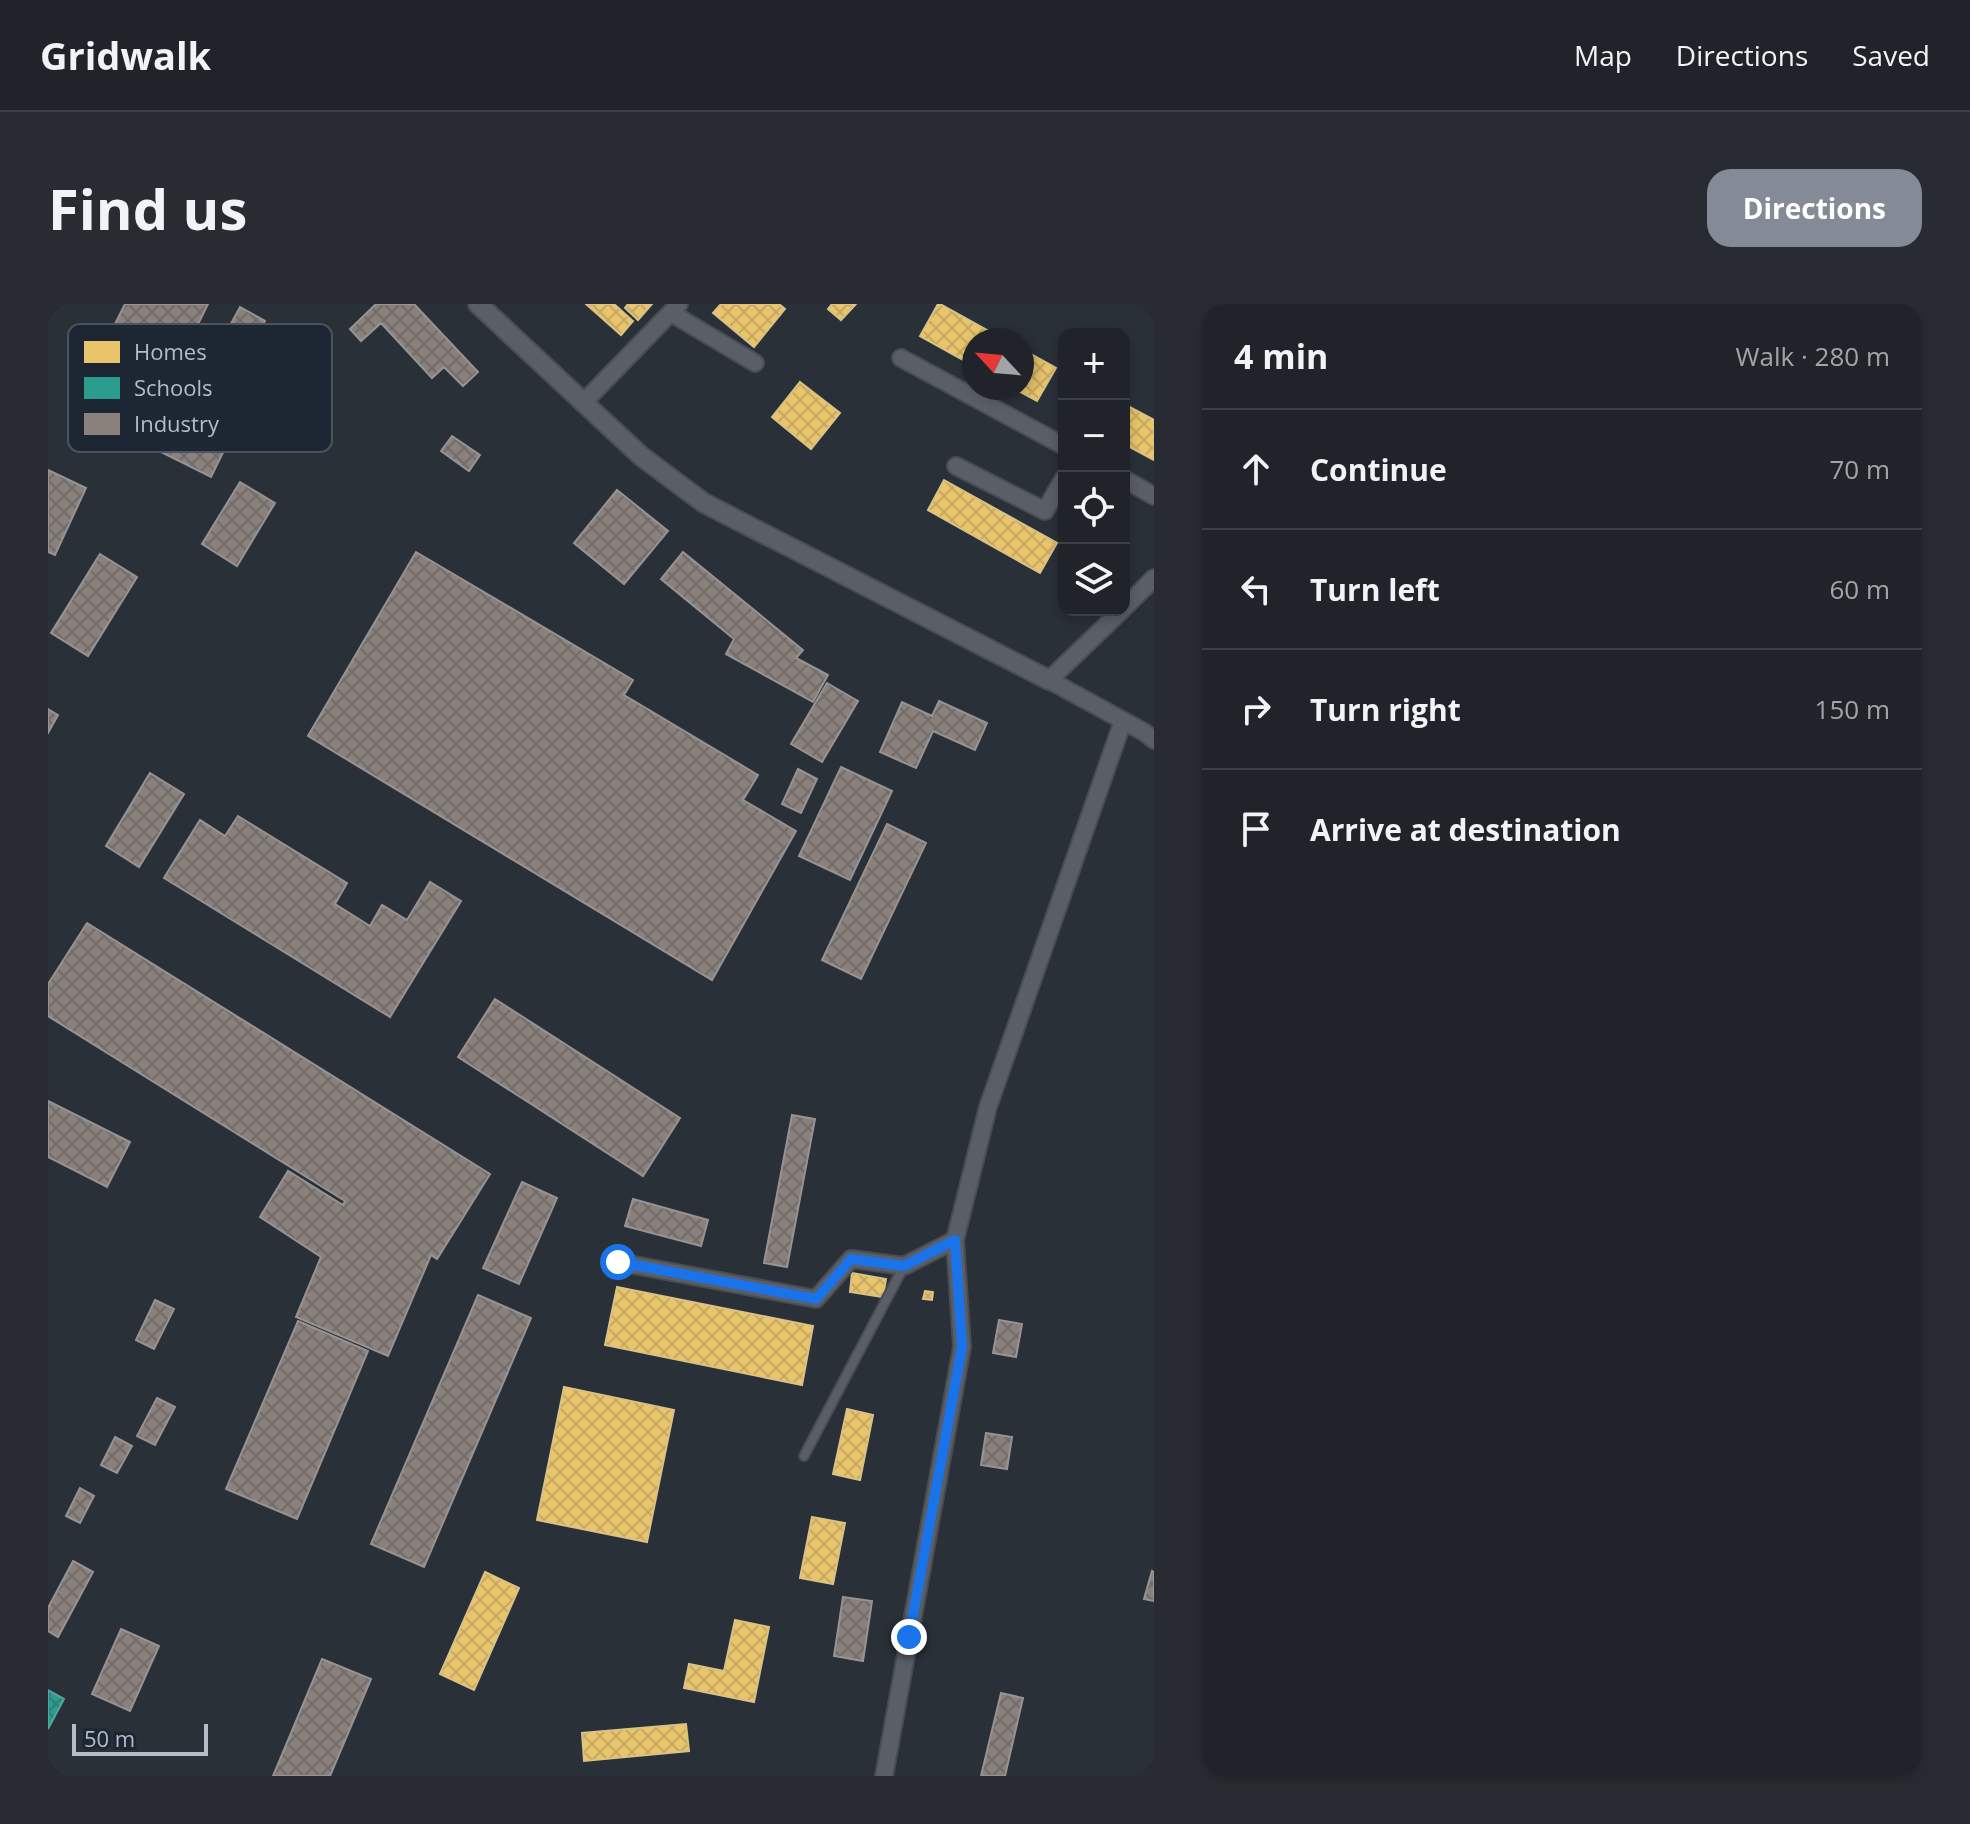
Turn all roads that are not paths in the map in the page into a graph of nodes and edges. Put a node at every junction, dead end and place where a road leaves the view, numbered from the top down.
1 (478, 304) edge
2 (675, 309) edge
3 (901, 358) dead end
4 (755, 363) dead end
5 (584, 402) junction
6 (1058, 443) edge
7 (956, 466) dead end
8 (1130, 482) edge
9 (1058, 488) edge
10 (1154, 496) edge
11 (1154, 578) edge
12 (1130, 602) edge
13 (1116, 616) edge
14 (1049, 680) junction
15 (1123, 721) junction
16 (1154, 740) edge
17 (955, 1240) junction
18 (618, 1262) dead end
19 (904, 1266) junction
20 (804, 1456) dead end
21 (884, 1776) edge

1 - 5 street
2 - 4 street
2 - 5 street
3 - 6 street
5 - 14 street
7 - 9 street
8 - 10 street
11 - 12 street
13 - 14 street
14 - 15 street
15 - 16 street
15 - 17 street
17 - 19 street
17 - 21 street
18 - 19 street
19 - 20 lane

